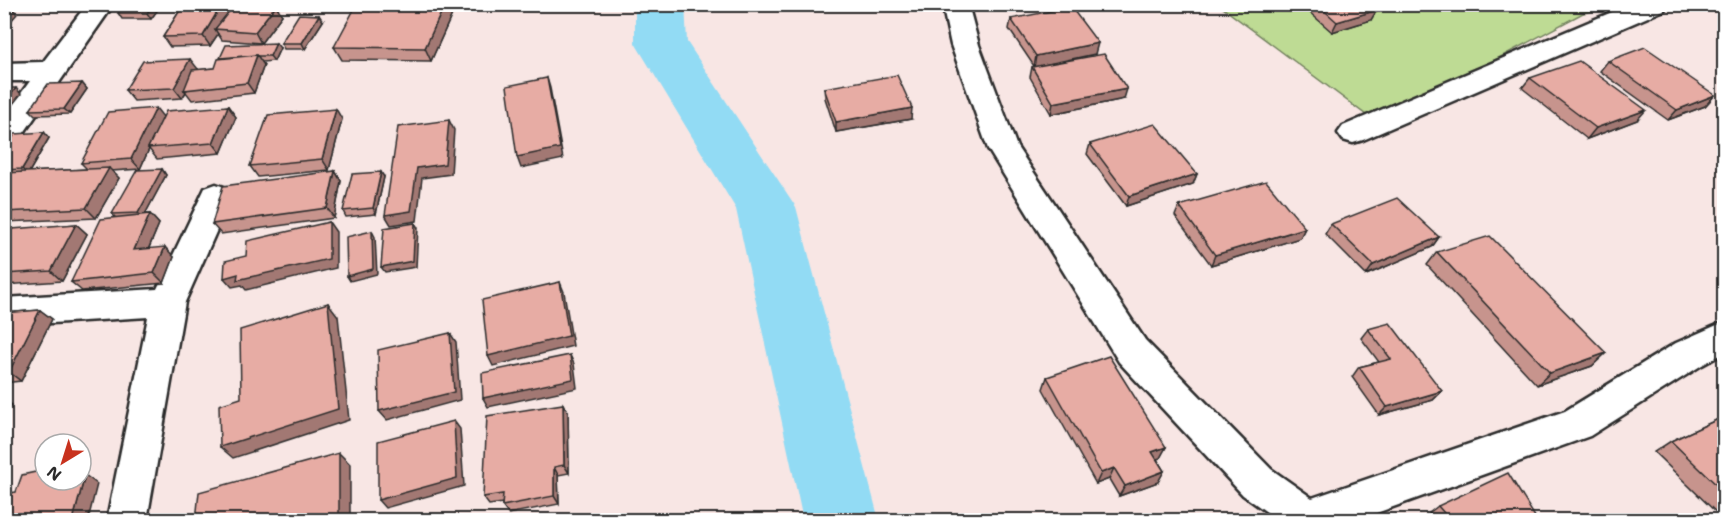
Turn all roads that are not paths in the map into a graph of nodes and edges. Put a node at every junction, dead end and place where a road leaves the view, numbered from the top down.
1 (101, 4) edge
2 (955, 4) edge
3 (1655, 4) edge
4 (51, 71) junction
5 (4, 72) edge
6 (1353, 133) dead end
7 (4, 140) edge
8 (216, 196) dead end
9 (168, 302) junction
10 (4, 312) edge
11 (1725, 337) edge
12 (1306, 519) edge
13 (127, 520) edge

1 - 4 street
2 - 12 street
3 - 6 street
4 - 5 street
4 - 7 street
8 - 9 street
9 - 10 street
9 - 13 street
11 - 12 street

